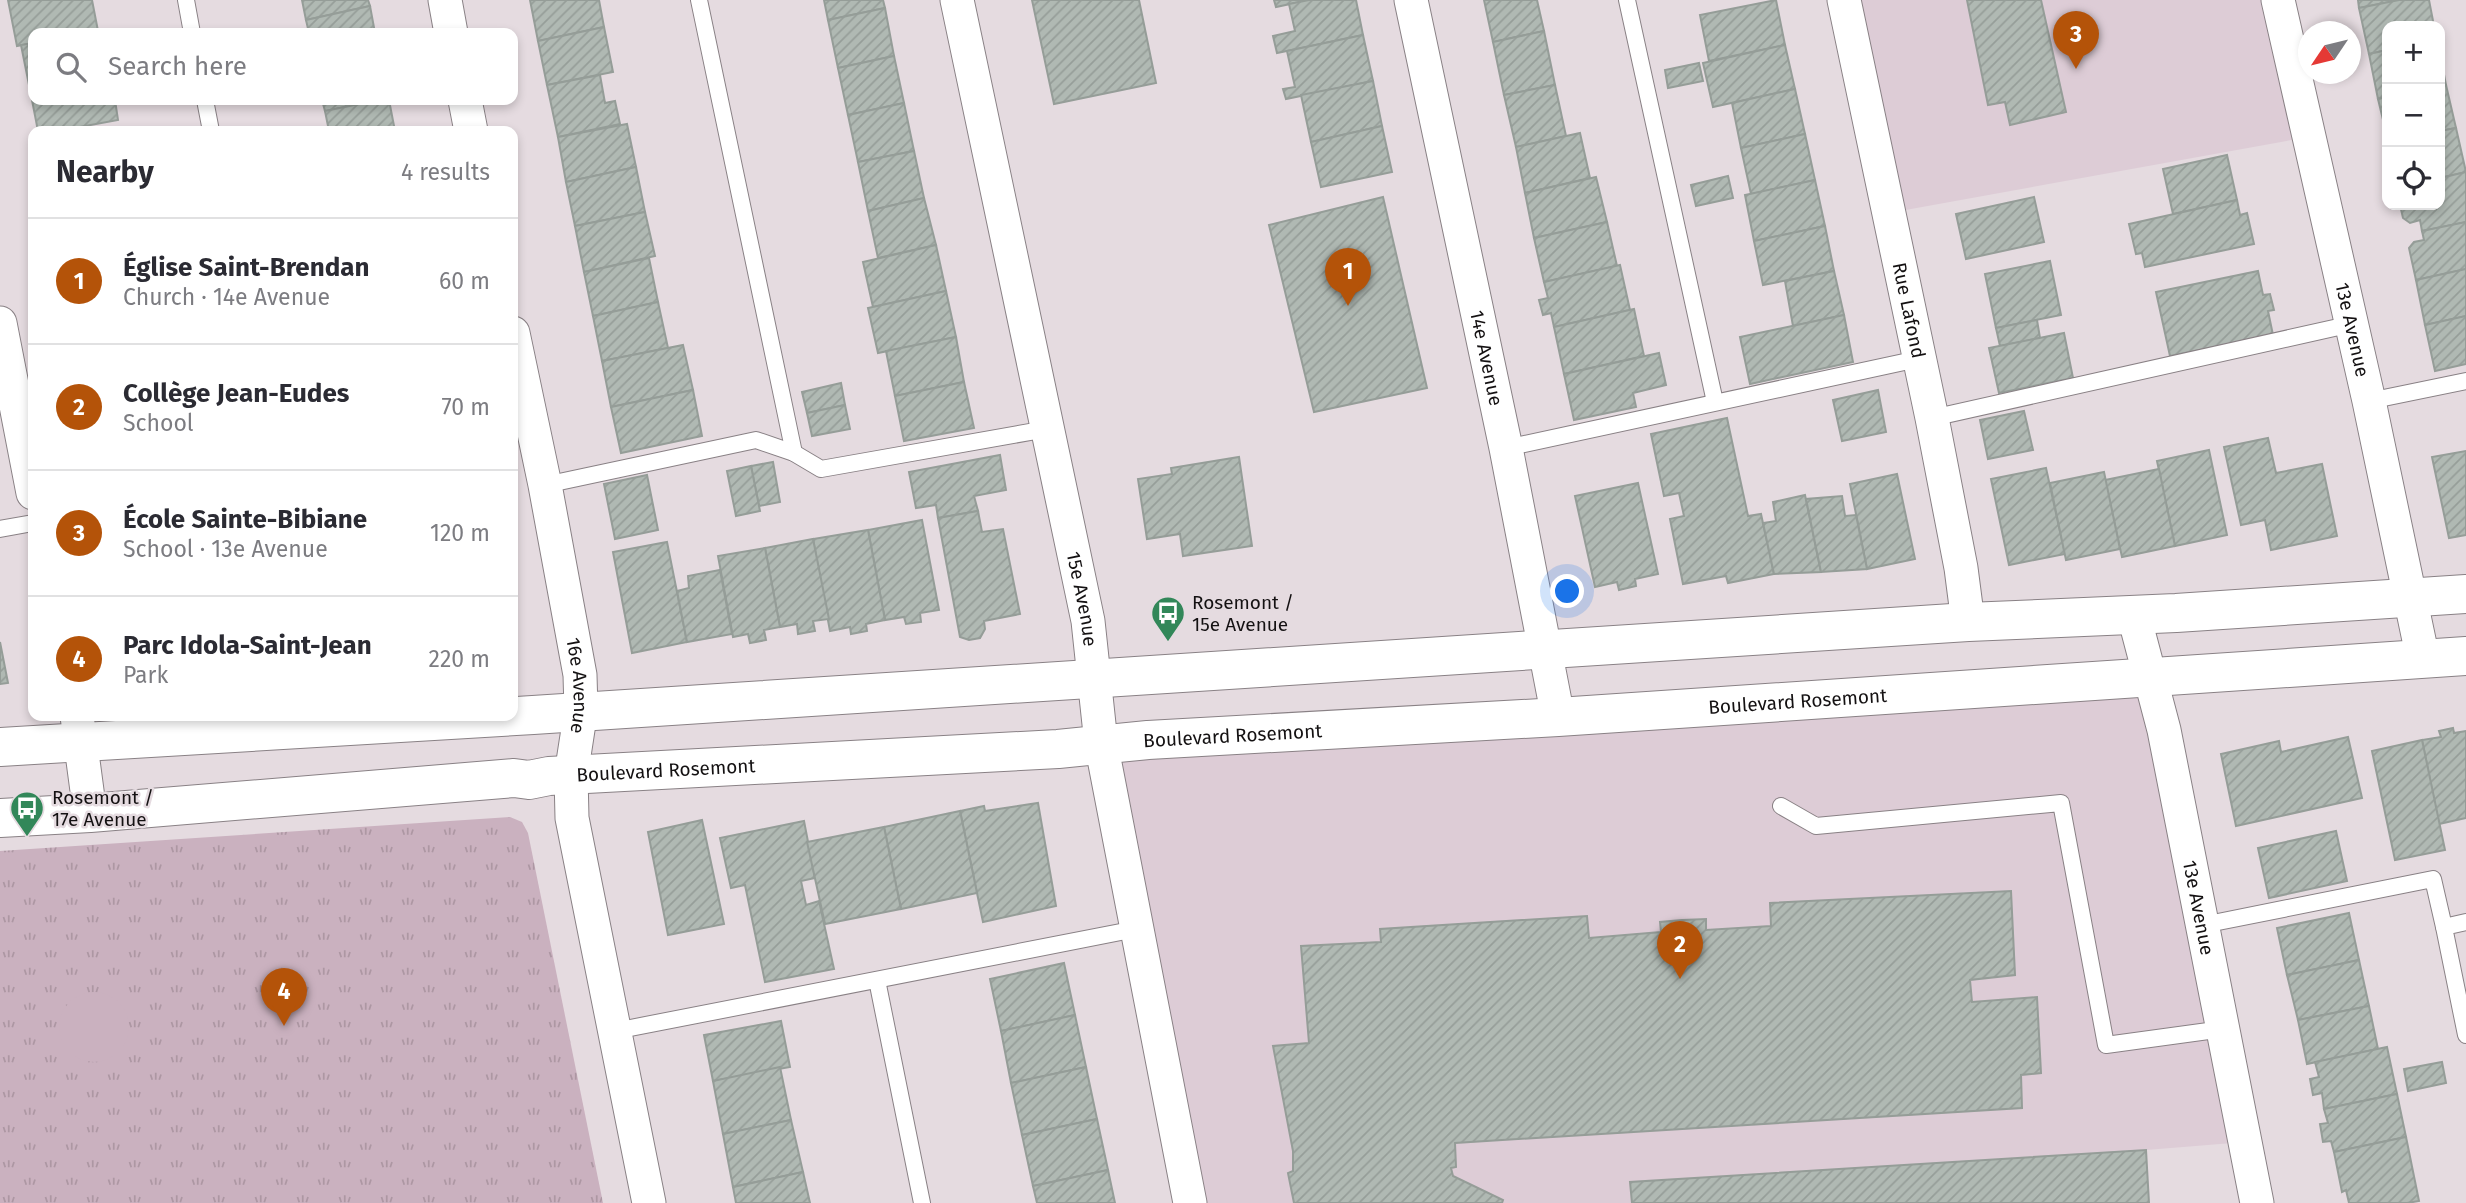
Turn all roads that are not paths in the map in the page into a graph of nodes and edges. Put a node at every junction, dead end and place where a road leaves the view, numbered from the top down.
1 (186, 0) edge
2 (445, 0) edge
3 (699, 0) edge
4 (957, 0) edge
5 (1411, 0) edge
6 (1627, 0) edge
7 (1844, 0) edge
8 (2278, 0) edge
9 (191, 28) edge
10 (451, 28) edge
11 (206, 105) edge
12 (466, 105) edge
13 (210, 126) edge
14 (470, 126) edge
15 (0, 323) edge
16 (2352, 324) junction
17 (1918, 359) junction
18 (518, 367) edge
19 (2466, 381) edge
20 (2369, 401) junction
21 (1715, 402) junction
22 (1932, 418) junction
23 (1046, 429) junction
24 (1506, 448) junction
25 (794, 453) junction
26 (28, 460) edge
27 (545, 485) junction
28 (28, 524) edge
29 (0, 529) edge
30 (2466, 594) edge
31 (2410, 597) junction
32 (2134, 616) junction
33 (1968, 622) junction
34 (1546, 650) junction
35 (2466, 656) edge
36 (2423, 659) junction
37 (2150, 678) junction
38 (1094, 679) junction
39 (582, 710) junction
40 (518, 712) edge
41 (1558, 717) junction
42 (291, 721) edge
43 (79, 729) edge
44 (1101, 743) junction
45 (0, 747) edge
46 (571, 775) junction
47 (1781, 806) dead end
48 (90, 813) junction
49 (0, 818) edge
50 (2466, 922) edge
51 (2203, 925) junction
52 (2444, 927) junction
53 (1136, 929) junction
54 (877, 980) junction
55 (2223, 1029) junction
56 (615, 1031) junction
57 (2466, 1035) edge
58 (649, 1203) edge
59 (922, 1203) edge
60 (1190, 1203) edge
61 (2258, 1203) edge

1 - 9 lane
2 - 10 street
3 - 25 lane
4 - 23 street, 15e Avenue
5 - 24 street, 14e Avenue
6 - 21 lane
7 - 17 street, Rue Lafond
8 - 16 street, 13e Avenue
11 - 13 lane
12 - 14 street
15 - 26 street
16 - 20 street, 13e Avenue
16 - 22 lane
17 - 21 lane
17 - 22 street, Rue Lafond
18 - 27 street, 16e Avenue
19 - 20 lane
20 - 31 street, 13e Avenue
21 - 24 lane
22 - 33 street, Rue Lafond
23 - 25 lane
23 - 38 street, 15e Avenue
24 - 34 street, 14e Avenue
25 - 27 lane
27 - 39 street, 16e Avenue
28 - 29 lane
30 - 31 main road
31 - 32 main road
31 - 36 street, 13e Avenue
32 - 33 main road
32 - 37 street, 13e Avenue
33 - 34 main road
34 - 38 main road
34 - 41 street, 14e Avenue
35 - 36 main road, Boulevard Rosemont
36 - 37 main road, Boulevard Rosemont
37 - 41 main road, Boulevard Rosemont
37 - 51 street, 13e Avenue
38 - 39 main road
38 - 44 street, 15e Avenue
39 - 40 main road
39 - 46 street, 16e Avenue
41 - 44 main road, Boulevard Rosemont
42 - 43 main road
43 - 45 main road
43 - 48 street
44 - 46 main road, Boulevard Rosemont
44 - 53 street, 15e Avenue
46 - 48 main road, Boulevard Rosemont
46 - 56 street, 16e Avenue
47 - 55 lane
48 - 49 main road, Boulevard Rosemont
50 - 52 lane
51 - 52 lane
51 - 55 street, 13e Avenue
52 - 57 lane
53 - 54 lane
53 - 60 street, 15e Avenue
54 - 56 lane
54 - 59 lane
55 - 61 street, 13e Avenue
56 - 58 street, 16e Avenue

